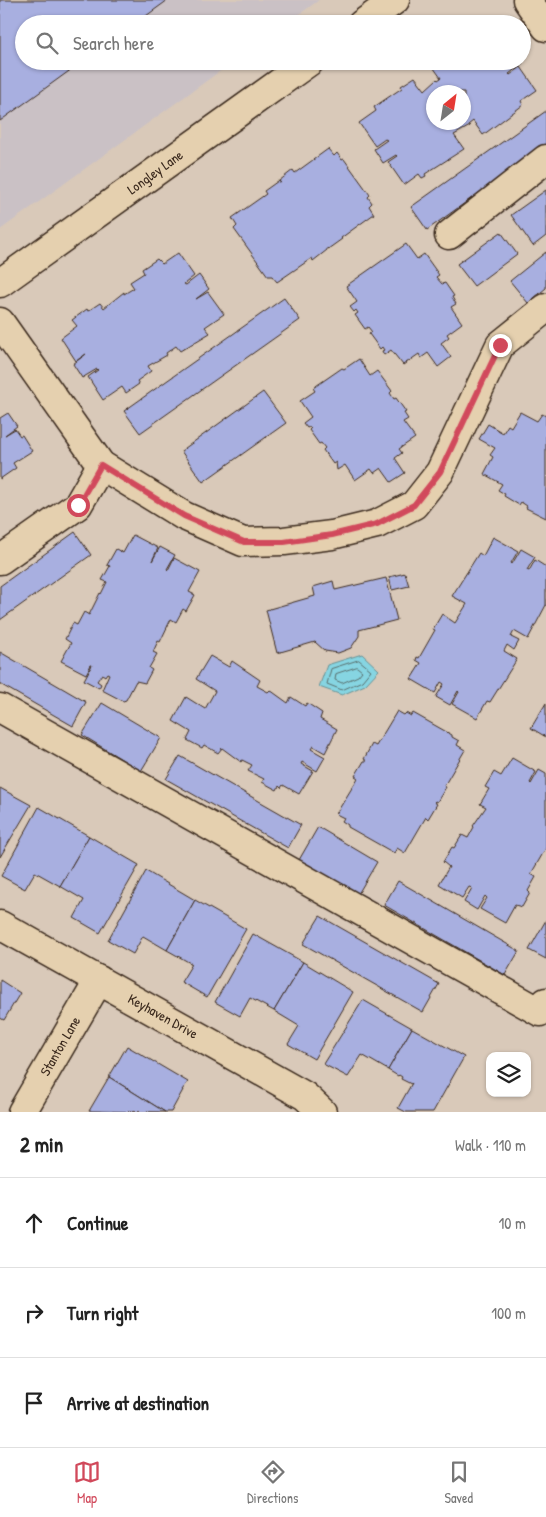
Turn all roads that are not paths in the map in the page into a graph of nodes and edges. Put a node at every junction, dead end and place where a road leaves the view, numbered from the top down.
1 (395, 0) edge
2 (528, 0) edge
3 (374, 15) edge
4 (546, 27) edge
5 (297, 70) edge
6 (546, 159) edge
7 (449, 235) dead end
8 (0, 283) edge
9 (545, 312) edge
10 (0, 322) edge
11 (101, 465) junction
12 (0, 560) edge
13 (0, 708) edge
14 (0, 925) edge
15 (98, 980) junction
16 (546, 1002) edge
17 (22, 1112) edge
18 (322, 1112) edge

1 - 3 street
2 - 4 street
5 - 8 street, Longley Lane
6 - 7 street
9 - 11 street
10 - 11 street
11 - 12 street
13 - 16 street
14 - 15 street, Keyhaven Drive
15 - 17 street, Stanton Lane
15 - 18 street, Keyhaven Drive

